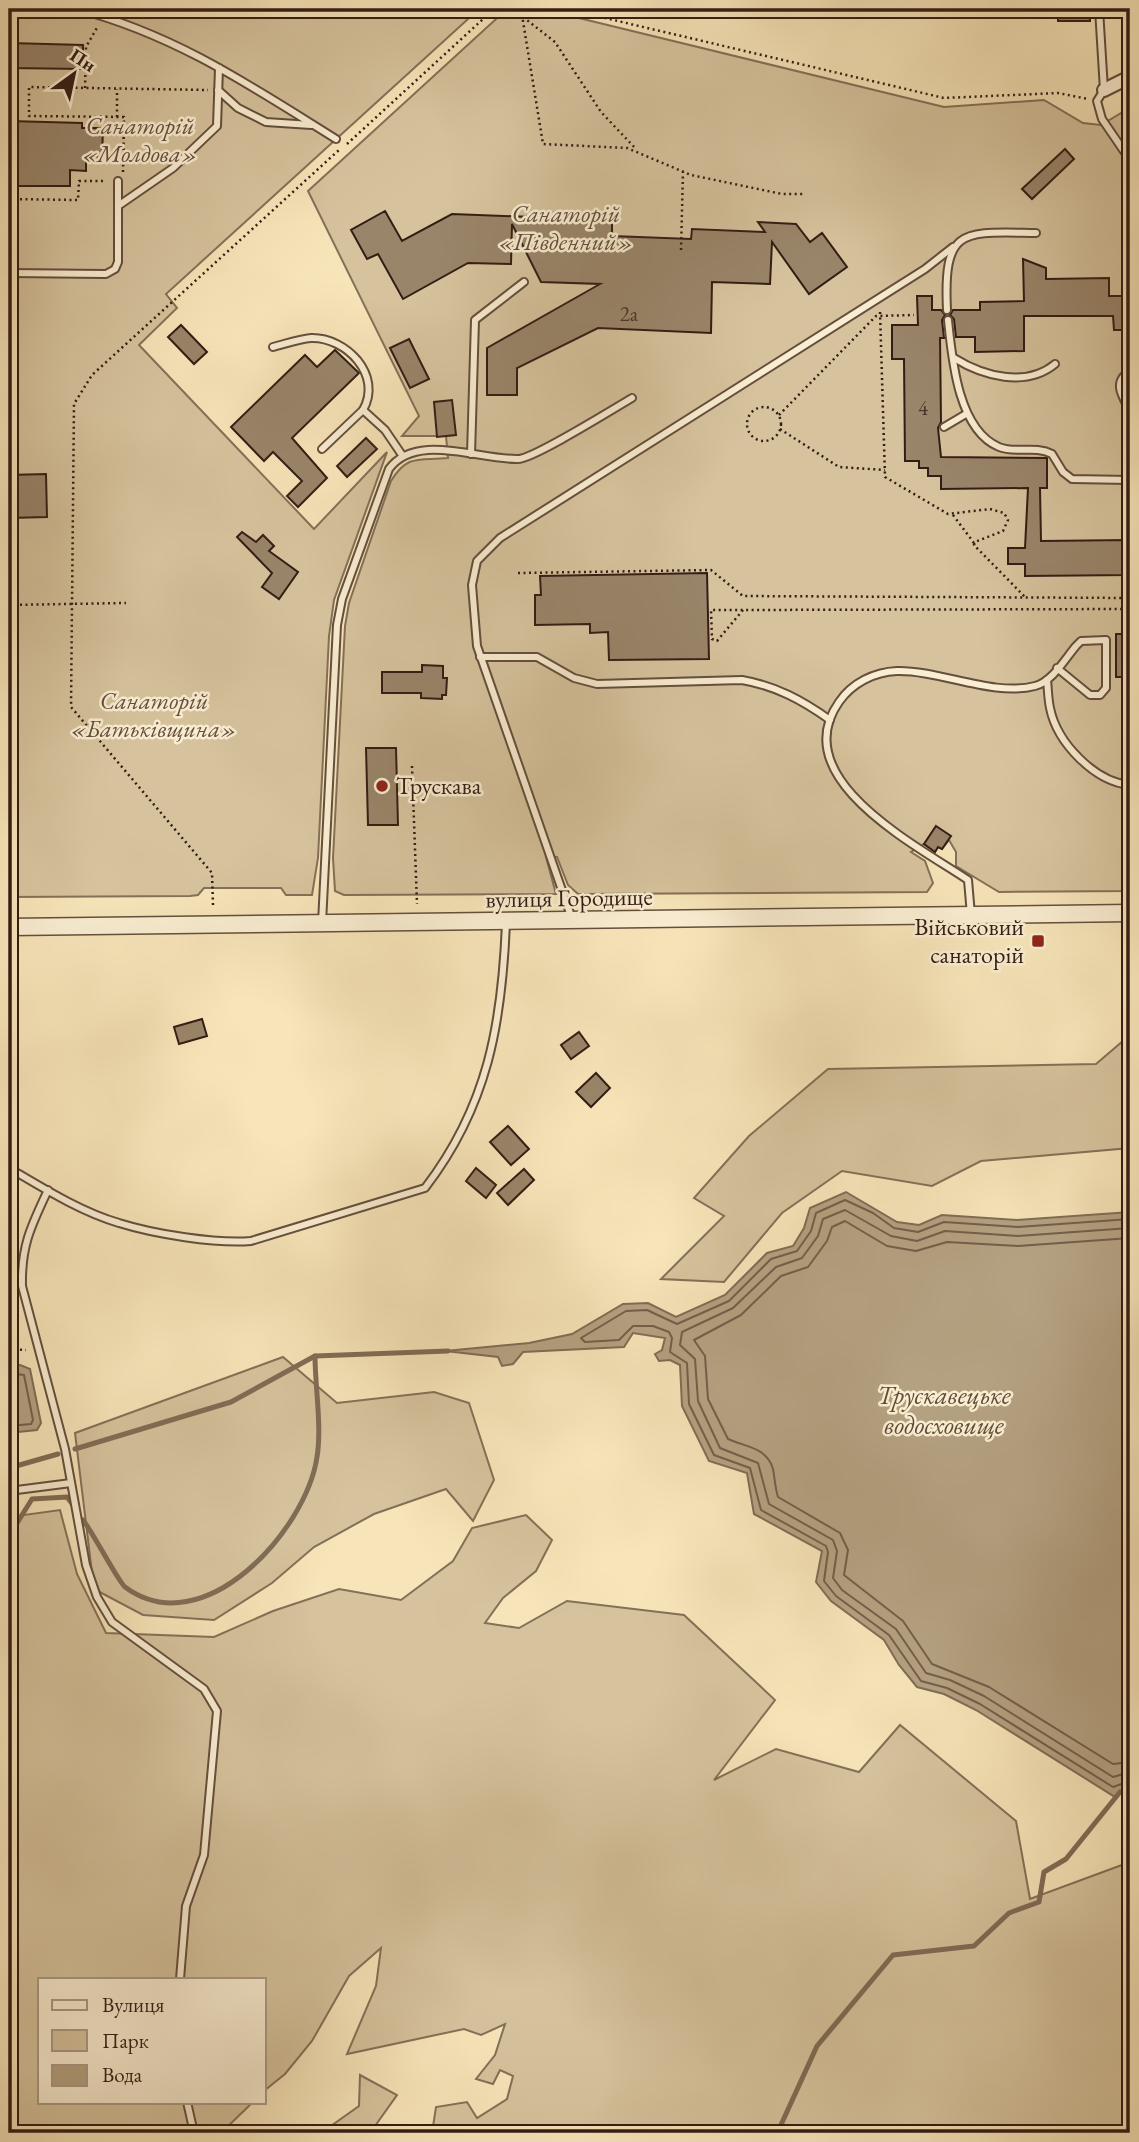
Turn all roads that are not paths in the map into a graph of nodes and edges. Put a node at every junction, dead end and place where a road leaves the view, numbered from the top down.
1 (77, 9) edge
2 (1099, 9) edge
3 (219, 68) junction
4 (1130, 77) edge
5 (218, 90) junction
6 (1104, 90) junction
7 (315, 126) junction
8 (336, 139) dead end
9 (1130, 160) edge
10 (118, 181) road end
11 (118, 206) junction
12 (1036, 233) dead end
13 (953, 247) junction
14 (9, 273) edge
15 (524, 282) dead end
16 (947, 310) dead end
17 (948, 320) dead end
18 (273, 347) dead end
19 (954, 358) junction
20 (1055, 364) dead end
21 (1130, 371) edge
22 (632, 398) dead end
23 (363, 410) junction
24 (1130, 411) edge
25 (966, 414) junction
26 (944, 428) dead end
27 (322, 449) dead end
28 (471, 454) junction
29 (402, 455) junction
30 (1130, 480) edge
31 (480, 657) junction
32 (1057, 668) junction
33 (1047, 680) junction
34 (830, 720) junction
35 (1130, 785) edge
36 (1130, 913) edge
37 (971, 917) junction
38 (573, 921) junction
39 (506, 922) junction
40 (323, 923) junction
41 (9, 927) edge
42 (9, 1168) edge
43 (48, 1190) junction
44 (71, 1483) junction
45 (9, 1491) edge
46 (180, 1978) edge
47 (187, 2104) edge
48 (194, 2133) edge

1 - 3 lane
2 - 6 lane
3 - 5 lane
3 - 7 lane
4 - 6 street
5 - 7 lane
5 - 11 lane
6 - 9 lane
7 - 8 lane
10 - 11 lane
11 - 14 lane
12 - 13 lane
13 - 16 lane
13 - 31 lane
15 - 28 lane
17 - 19 lane
18 - 23 lane
19 - 20 lane
19 - 25 lane
21 - 24 lane
22 - 28 lane
23 - 27 lane
23 - 29 lane
25 - 26 lane
25 - 30 lane
28 - 29 lane
29 - 40 lane
31 - 34 lane
31 - 38 lane
32 - 32 lane
32 - 33 lane
33 - 34 lane
33 - 35 lane
34 - 37 lane
36 - 37 street, вулиця Городище
37 - 38 street, вулиця Городище
38 - 39 street, вулиця Городище
39 - 40 street, вулиця Городище
39 - 43 lane
40 - 41 street, вулиця Городище
42 - 43 lane
43 - 44 lane
44 - 45 lane
44 - 46 lane
47 - 48 lane

